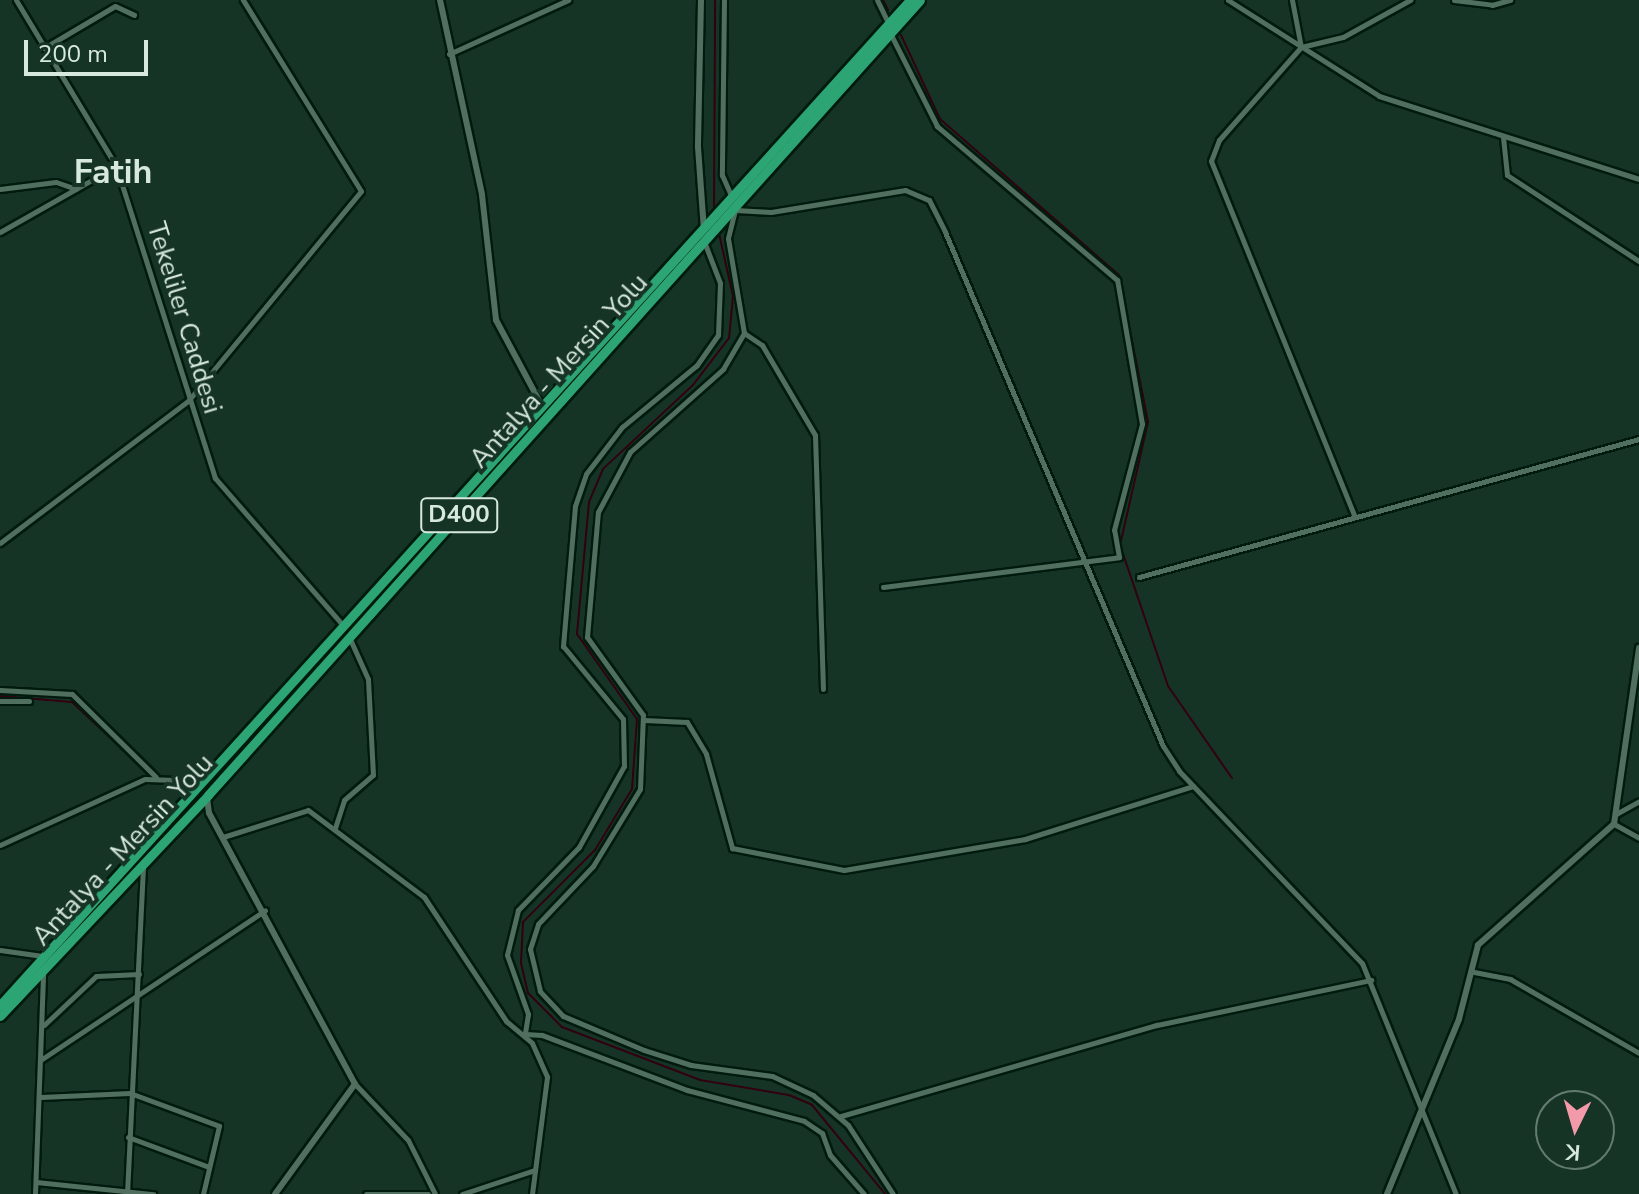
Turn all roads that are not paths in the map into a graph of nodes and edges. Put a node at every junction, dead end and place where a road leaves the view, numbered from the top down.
1 (16, 0) edge
2 (243, 0) edge
3 (440, 0) edge
4 (568, 0) edge
5 (701, 0) edge
6 (724, 0) edge
7 (877, 0) edge
8 (910, 0) edge
9 (920, 0) edge
10 (1228, 0) edge
11 (1292, 0) edge
12 (1410, 0) edge
13 (1454, 0) edge
14 (1510, 0) edge
15 (134, 15) dead end
16 (889, 29) junction
17 (1301, 47) junction
18 (44, 48) junction
19 (449, 54) junction
20 (1503, 137) junction
21 (116, 166) junction
22 (1639, 179) edge
23 (0, 189) edge
24 (76, 189) junction
25 (733, 198) junction
26 (730, 211) junction
27 (0, 232) edge
28 (707, 234) junction
29 (1639, 261) edge
30 (744, 333) junction
31 (188, 401) junction
32 (543, 407) junction
33 (1639, 439) edge
34 (1354, 515) junction
35 (0, 543) edge
36 (1084, 559) junction
37 (1139, 577) dead end
38 (883, 587) dead end
39 (346, 629) junction
40 (1639, 648) edge
41 (823, 689) dead end
42 (0, 690) edge
43 (0, 701) edge
44 (29, 701) dead end
45 (644, 720) junction
46 (156, 777) junction
47 (176, 780) junction
48 (196, 783) junction
49 (1193, 786) junction
50 (188, 793) junction
51 (208, 795) junction
52 (1639, 801) edge
53 (197, 805) junction
54 (209, 813) junction
55 (1615, 815) junction
56 (1614, 824) junction
57 (335, 828) junction
58 (223, 837) junction
59 (1639, 838) edge
60 (0, 845) edge
61 (142, 861) junction
62 (265, 910) junction
63 (0, 950) edge
64 (44, 956) junction
65 (42, 970) junction
66 (1474, 972) junction
67 (139, 974) junction
68 (1371, 980) junction
69 (136, 1001) junction
70 (0, 1005) edge
71 (0, 1016) edge
72 (43, 1026) junction
73 (525, 1034) junction
74 (1639, 1053) edge
75 (42, 1059) junction
76 (355, 1084) junction
77 (130, 1093) junction
78 (41, 1097) junction
79 (1423, 1108) junction
80 (841, 1116) junction
81 (128, 1137) junction
82 (209, 1167) junction
83 (535, 1170) junction
84 (36, 1182) junction
85 (126, 1192) edge
86 (35, 1194) edge
87 (153, 1194) edge
88 (203, 1194) edge
89 (275, 1194) edge
90 (366, 1194) edge
91 (428, 1194) edge
92 (435, 1194) edge
93 (462, 1194) edge
94 (532, 1194) edge
95 (864, 1194) edge
96 (893, 1194) edge
97 (1387, 1194) edge
98 (1456, 1194) edge

1 - 18 street, Tekeliler Caddesi
2 - 31 street
3 - 19 street
4 - 19 street
5 - 28 street
6 - 25 street
7 - 16 street
8 - 16 highway, Antalya - Mersin Yolu / D400
9 - 16 highway, Antalya - Mersin Yolu / D400
10 - 17 street
11 - 17 street
12 - 17 street
13 - 14 street
15 - 18 street
16 - 25 highway, Antalya - Mersin Yolu / D400
16 - 26 highway, Antalya - Mersin Yolu / D400
16 - 36 street
17 - 20 street
17 - 34 street
18 - 21 street, Tekeliler Caddesi
19 - 32 street
20 - 22 street
20 - 29 street
21 - 24 street
21 - 31 street, Tekeliler Caddesi
23 - 24 street
24 - 27 street
25 - 26 highway, Antalya - Mersin Yolu / D400
26 - 28 highway, Antalya - Mersin Yolu / D400
26 - 30 street
26 - 36 street
28 - 32 highway, Antalya - Mersin Yolu / D400
28 - 39 highway, Antalya - Mersin Yolu / D400
28 - 73 street
30 - 41 street
30 - 45 street
31 - 35 street
31 - 39 street, Tekeliler Caddesi
32 - 39 highway, Antalya - Mersin Yolu / D400
33 - 34 street
34 - 37 street
36 - 38 street
36 - 49 street
39 - 48 highway, Antalya - Mersin Yolu / D400
39 - 51 highway, Antalya - Mersin Yolu / D400
39 - 57 street, Tekeliler Caddesi
40 - 55 street
42 - 46 street
43 - 44 street
45 - 49 street
45 - 80 street
46 - 47 street
46 - 60 street
47 - 48 street
47 - 50 street
48 - 50 highway, Antalya - Mersin Yolu / D400
48 - 51 highway
49 - 68 street
50 - 53 highway
50 - 64 highway, Antalya - Mersin Yolu / D400
51 - 53 highway, Antalya - Mersin Yolu / D400
51 - 54 street
52 - 55 street
53 - 54 street
53 - 61 highway, Antalya - Mersin Yolu / D400
54 - 58 street
55 - 56 street
56 - 59 street
56 - 66 street
57 - 58 street
57 - 73 street
58 - 62 street
61 - 65 highway, Antalya - Mersin Yolu / D400
61 - 67 street
62 - 69 street
62 - 76 street
63 - 64 street
64 - 70 highway, Antalya - Mersin Yolu / D400
65 - 71 highway, Antalya - Mersin Yolu / D400
65 - 72 street
66 - 74 street
66 - 79 street
67 - 69 street
67 - 72 street
68 - 79 street
68 - 80 street
69 - 75 street
69 - 77 street
72 - 75 street
73 - 83 street
73 - 95 street
75 - 78 street
76 - 89 street
76 - 92 street
77 - 78 street
77 - 81 street
77 - 82 street
78 - 84 street
79 - 97 street
79 - 98 street
80 - 96 street
81 - 82 street
81 - 85 street
82 - 88 street
83 - 93 street
83 - 94 street
84 - 85 street
84 - 86 street
85 - 87 street
90 - 91 street

